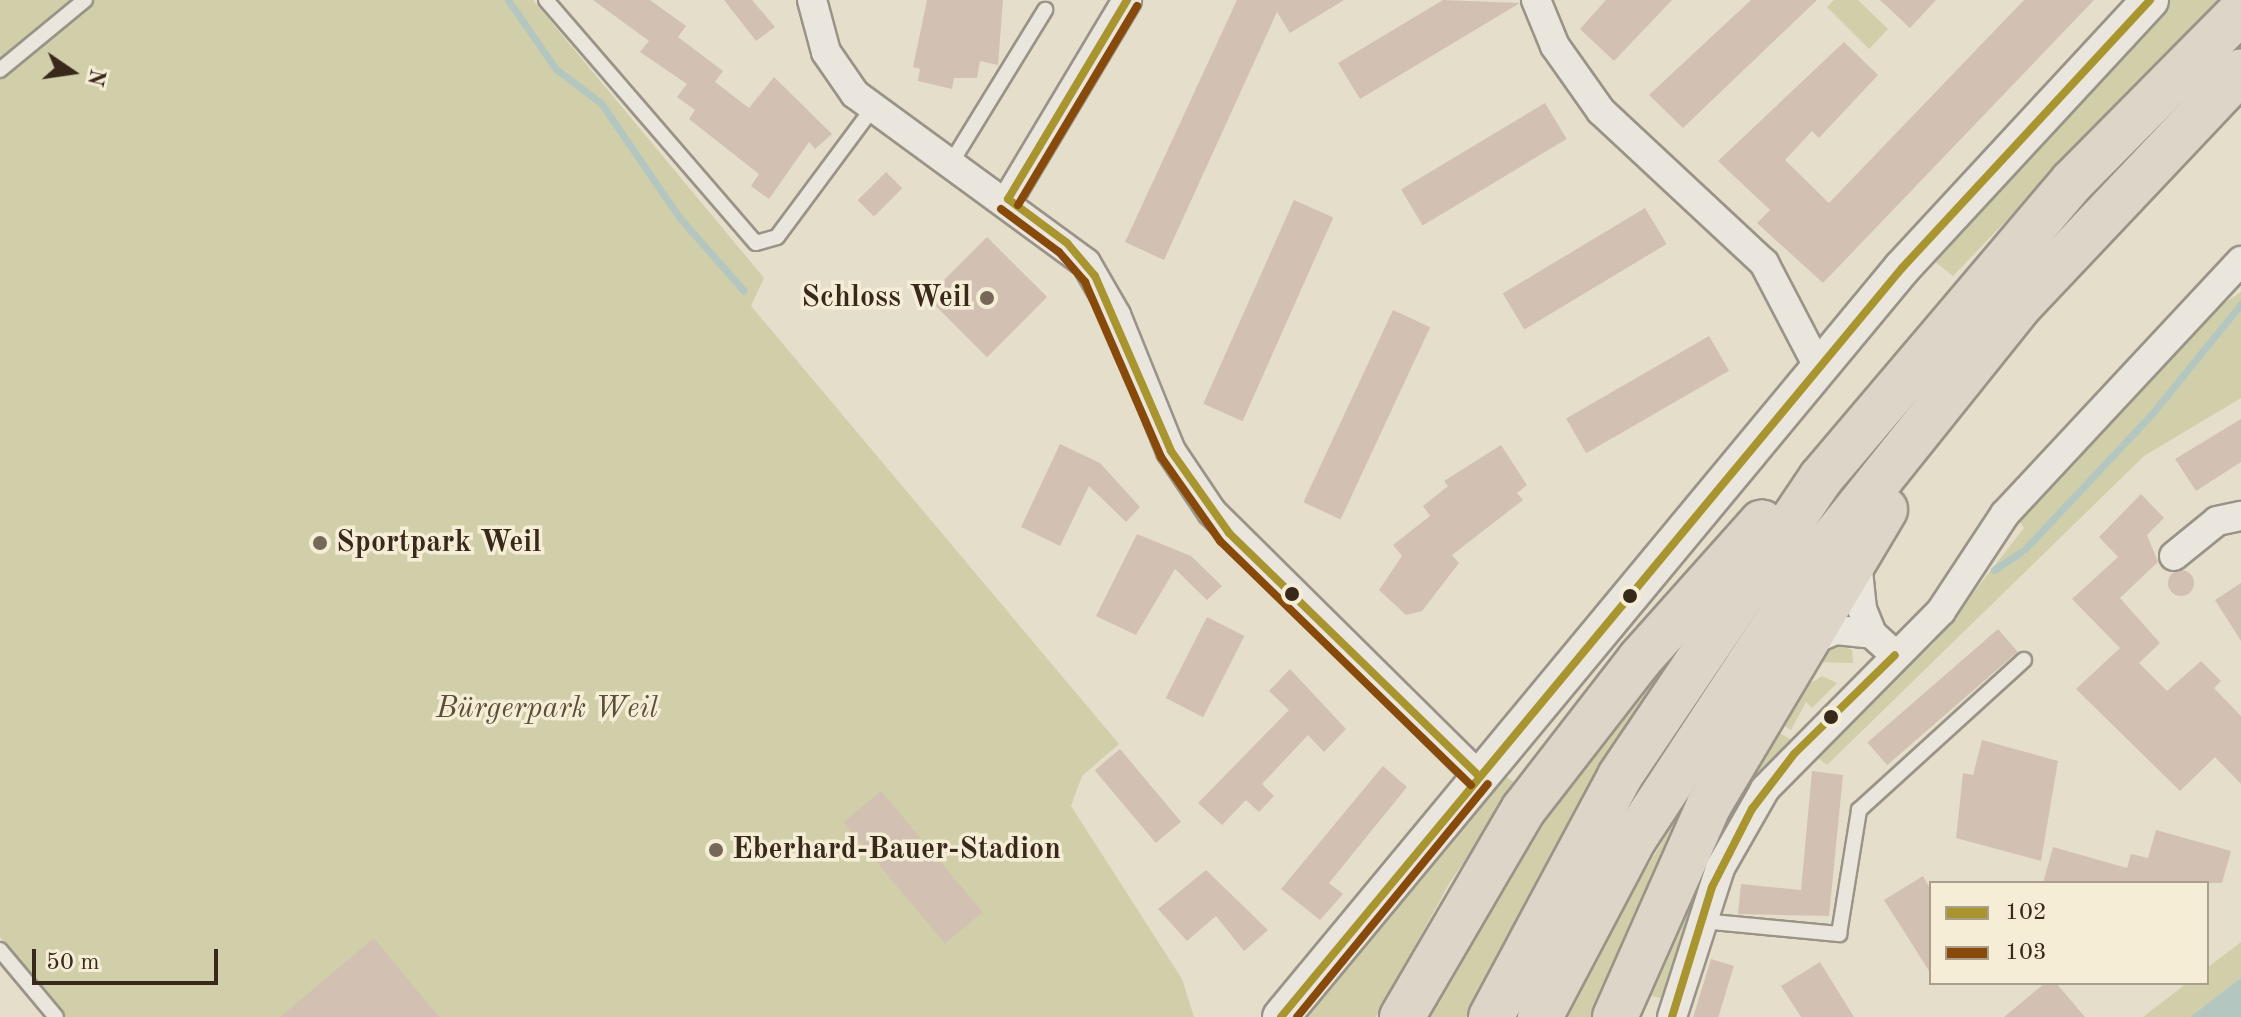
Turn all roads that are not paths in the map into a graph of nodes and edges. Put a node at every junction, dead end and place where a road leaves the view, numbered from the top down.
1 (85, 0) edge
2 (546, 0) edge
3 (812, 0) edge
4 (1127, 0) edge
5 (1536, 0) edge
6 (2150, 0) edge
7 (1045, 10) dead end
8 (2241, 11) edge
9 (0, 70) edge
10 (2241, 71) edge
11 (872, 109) junction
12 (951, 163) junction
13 (1008, 199) junction
14 (2241, 261) edge
15 (1819, 368) junction
16 (1919, 427) junction
17 (1821, 478) junction
18 (2241, 516) edge
19 (1858, 555) junction
20 (2174, 556) dead end
21 (1872, 634) junction
22 (1805, 643) junction
23 (1895, 655) junction
24 (2024, 660) dead end
25 (1479, 776) junction
26 (1701, 920) junction
27 (0, 950) edge
28 (56, 1017) edge
29 (1281, 1017) edge
30 (1402, 1017) edge
31 (1491, 1017) edge
32 (1540, 1017) edge
33 (1615, 1017) edge
34 (1672, 1017) edge

1 - 9 lane
2 - 11 lane
3 - 11 street
4 - 13 street
5 - 15 street
6 - 15 street
7 - 12 lane
8 - 17 highway
10 - 16 highway
11 - 12 street
12 - 13 street
13 - 25 street
14 - 23 street
15 - 25 street
16 - 19 highway
16 - 32 highway
17 - 30 highway
17 - 31 highway
18 - 20 street
19 - 21 street
19 - 22 highway
21 - 22 street
21 - 23 street
22 - 33 highway
23 - 26 street
24 - 26 lane
25 - 29 street
26 - 34 street
27 - 28 lane

